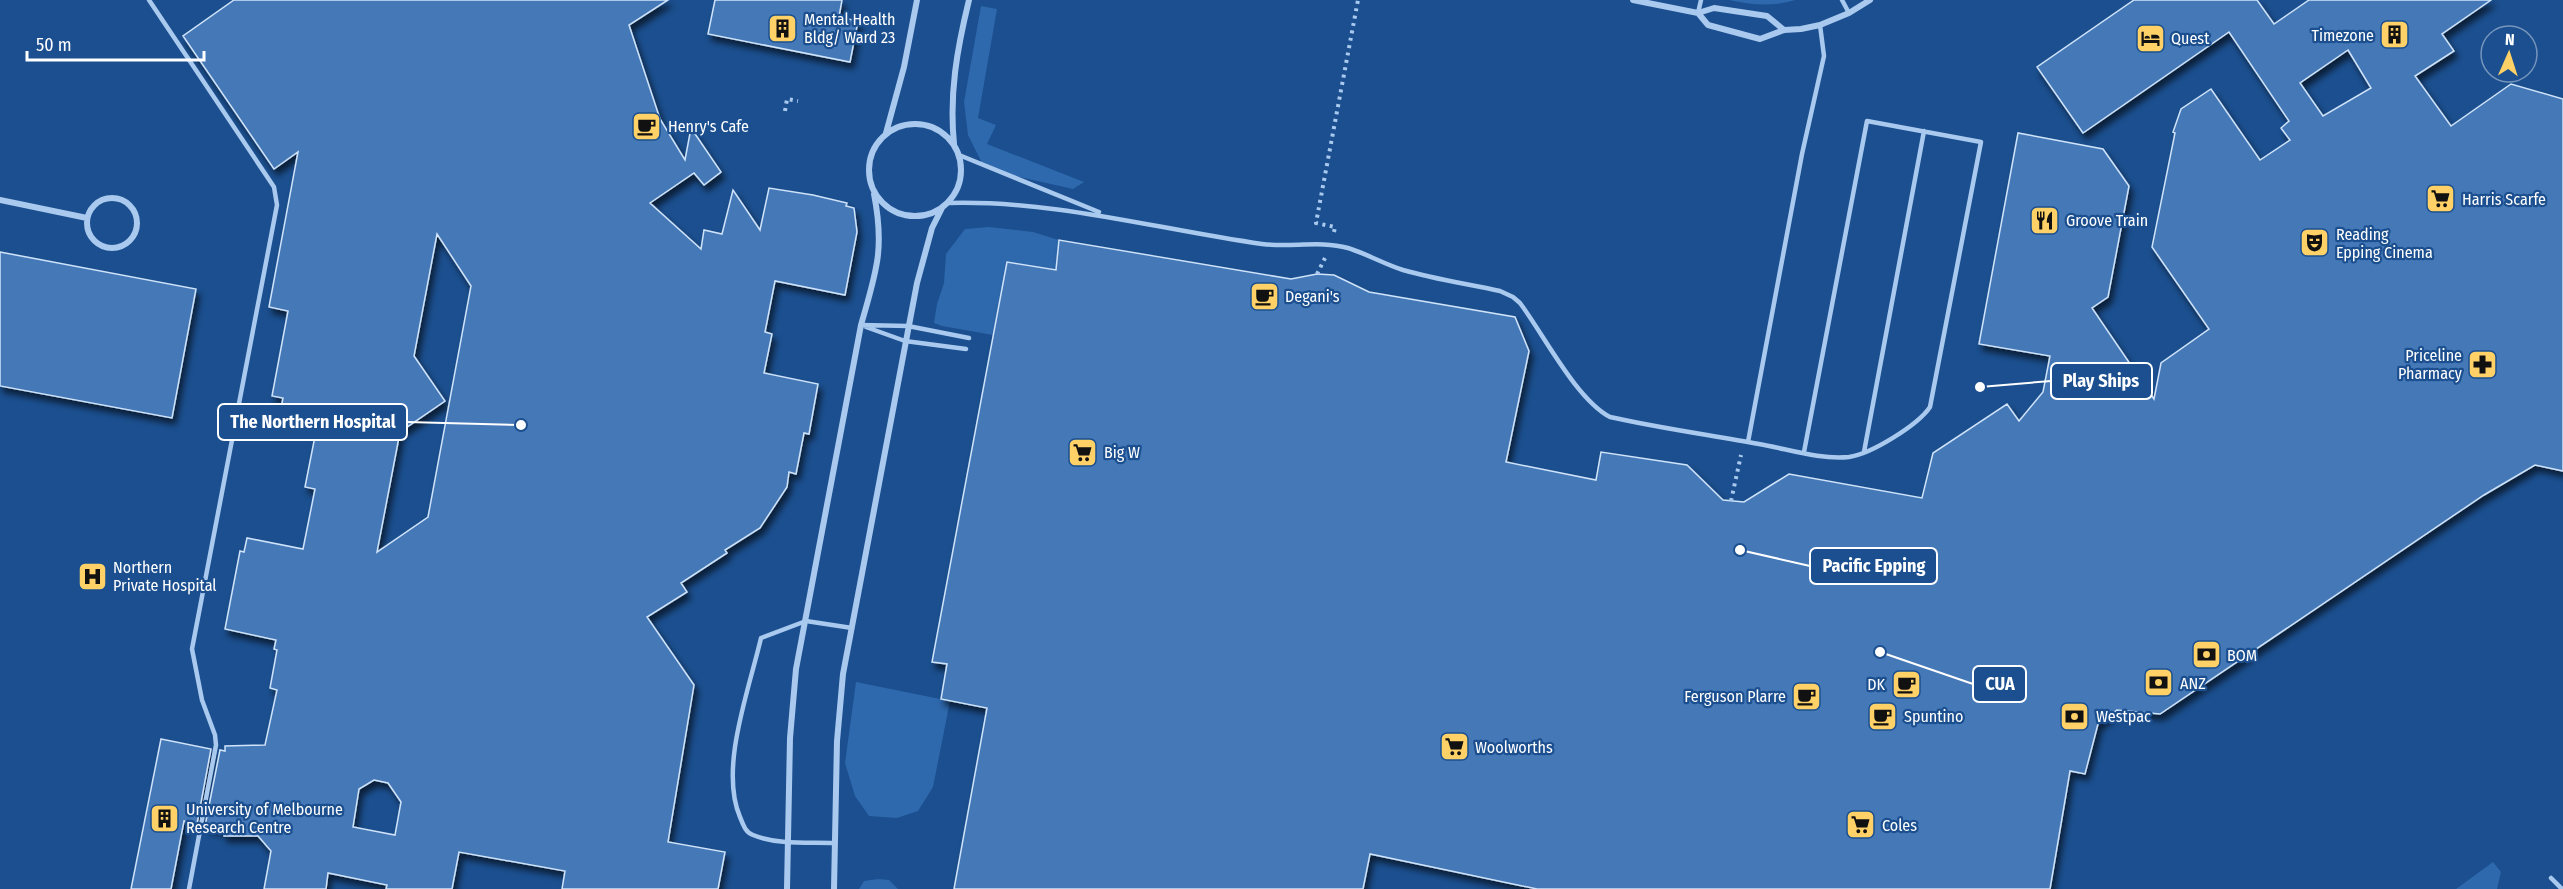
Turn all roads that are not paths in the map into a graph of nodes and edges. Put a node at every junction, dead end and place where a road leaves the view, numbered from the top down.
1 (149, 0) edge
2 (916, 0) edge
3 (969, 0) edge
4 (1634, 0) edge
5 (1701, 0) edge
6 (1842, 0) edge
7 (1868, 0) edge
8 (1698, 13) junction
9 (1849, 13) junction
10 (1820, 25) junction
11 (1784, 30) junction
12 (1924, 131) junction
13 (886, 133) junction
14 (954, 145) junction
15 (959, 155) junction
16 (874, 194) junction
17 (0, 200) edge
18 (948, 203) junction
19 (942, 208) junction
20 (1107, 215) junction
21 (87, 218) junction
22 (861, 325) junction
23 (908, 327) junction
24 (969, 338) dead end
25 (905, 341) junction
26 (966, 349) dead end
27 (1748, 442) junction
28 (1804, 452) junction
29 (1864, 452) junction
30 (806, 621) junction
31 (852, 628) junction
32 (788, 842) junction
33 (835, 843) junction
34 (2551, 878) dead end
35 (189, 889) edge
36 (787, 889) edge
37 (834, 889) edge
38 (2562, 889) edge

1 - 35 lane
2 - 13 street
3 - 14 street
4 - 8 street
5 - 8 lane
6 - 9 lane
7 - 9 street
8 - 11 street
8 - 11 street
9 - 10 street
10 - 11 street
10 - 27 lane
12 - 28 lane
12 - 29 lane
12 - 29 lane
13 - 14 street
13 - 16 street
14 - 15 street
15 - 18 street
15 - 20 lane
16 - 19 street
16 - 22 street
17 - 21 street
18 - 19 street
18 - 20 lane
19 - 23 street
20 - 27 lane
21 - 21 street
22 - 23 lane
22 - 25 lane
22 - 30 street
23 - 24 lane
23 - 25 street
25 - 26 lane
25 - 31 street
27 - 28 lane
28 - 29 lane
30 - 31 lane
30 - 32 street
30 - 32 lane
31 - 33 street
32 - 33 lane
32 - 36 street
33 - 37 street
34 - 38 lane

